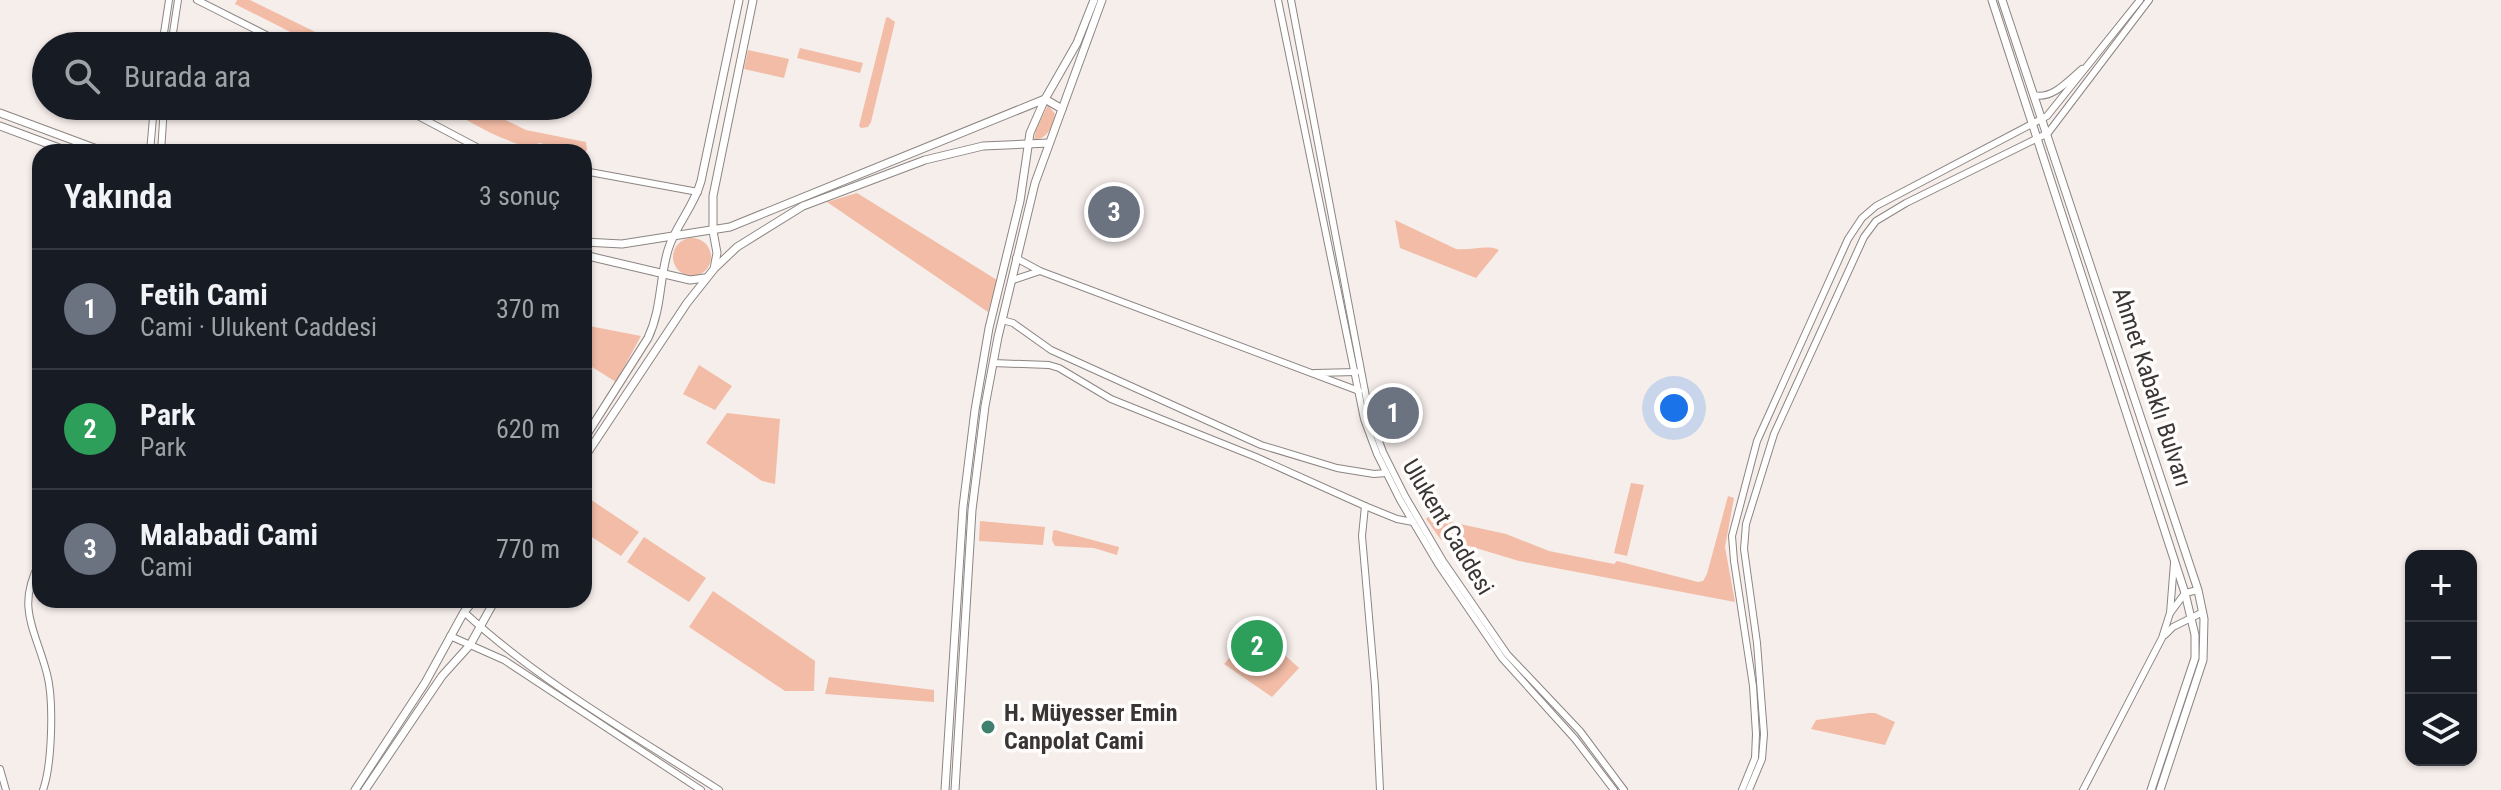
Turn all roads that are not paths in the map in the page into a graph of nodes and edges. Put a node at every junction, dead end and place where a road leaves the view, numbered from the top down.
1 (169, 0) edge
2 (178, 0) edge
3 (197, 0) edge
4 (739, 0) edge
5 (753, 0) edge
6 (1094, 0) edge
7 (1102, 0) edge
8 (1278, 0) edge
9 (1291, 0) edge
10 (1992, 0) edge
11 (2002, 0) edge
12 (2140, 0) edge
13 (2149, 0) edge
14 (164, 32) edge
15 (173, 32) edge
16 (260, 32) edge
17 (2093, 59) junction
18 (2034, 95) junction
19 (1045, 99) junction
20 (1062, 109) junction
21 (0, 113) edge
22 (2042, 119) junction
23 (153, 120) edge
24 (163, 120) edge
25 (425, 120) edge
26 (2033, 124) junction
27 (0, 126) edge
28 (2048, 133) junction
29 (2038, 138) junction
30 (1049, 143) junction
31 (48, 144) edge
32 (83, 144) edge
33 (151, 144) edge
34 (162, 144) edge
35 (471, 144) edge
36 (1027, 144) junction
37 (592, 172) edge
38 (698, 192) junction
39 (713, 231) junction
40 (675, 234) junction
41 (592, 242) edge
42 (592, 257) edge
43 (1016, 258) junction
44 (714, 269) junction
45 (1040, 271) junction
46 (665, 273) junction
47 (705, 278) junction
48 (1013, 280) junction
49 (1002, 320) junction
50 (993, 363) junction
51 (1356, 372) junction
52 (1312, 374) junction
53 (1359, 391) junction
54 (592, 426) edge
55 (592, 446) edge
56 (1386, 473) junction
57 (1365, 506) junction
58 (1413, 522) junction
59 (2174, 559) junction
60 (32, 579) edge
61 (2198, 590) junction
62 (2185, 593) junction
63 (467, 608) edge
64 (491, 608) edge
65 (464, 612) junction
66 (2203, 612) junction
67 (2170, 613) junction
68 (2191, 616) junction
69 (481, 627) junction
70 (450, 636) junction
71 (2162, 638) junction
72 (470, 645) junction
73 (0, 769) edge
74 (6, 790) edge
75 (43, 790) edge
76 (355, 790) edge
77 (365, 790) edge
78 (701, 790) edge
79 (719, 790) edge
80 (945, 790) edge
81 (955, 790) edge
82 (1380, 790) edge
83 (1614, 790) edge
84 (1624, 790) edge
85 (1742, 790) edge
86 (1749, 790) edge
87 (2083, 790) edge
88 (2151, 790) edge
89 (2160, 790) edge

1 - 14 street
2 - 15 street
3 - 16 street
4 - 38 main road
5 - 39 main road
6 - 19 main road
7 - 20 main road
8 - 51 street
9 - 84 street, Ulukent Caddesi
10 - 26 main road, Ahmet Kabaklı Bulvarı
11 - 18 main road, Ahmet Kabaklı Bulvarı
12 - 17 street
13 - 28 street
17 - 18 street
17 - 22 street
18 - 22 main road, Ahmet Kabaklı Bulvarı
19 - 20 main road
19 - 36 main road
19 - 39 main road
20 - 30 main road
21 - 32 main road
22 - 26 street
22 - 28 main road, Ahmet Kabaklı Bulvarı
23 - 33 street
24 - 34 street
25 - 35 street
26 - 29 main road, Ahmet Kabaklı Bulvarı
26 - 85 street
27 - 31 main road
28 - 29 street
28 - 61 main road, Ahmet Kabaklı Bulvarı
29 - 59 main road, Ahmet Kabaklı Bulvarı
29 - 86 street
30 - 36 main road
30 - 43 main road
36 - 44 main road
36 - 80 main road
37 - 38 street
38 - 40 main road
39 - 40 main road
39 - 44 main road
40 - 41 main road
40 - 46 main road
42 - 46 main road
43 - 45 street
43 - 48 main road
44 - 47 main road
45 - 48 street
45 - 52 street
46 - 47 main road
46 - 54 main road
47 - 55 main road
48 - 49 main road
49 - 50 main road
49 - 56 street
50 - 57 street
50 - 81 main road
51 - 52 street
51 - 53 street
52 - 53 street
53 - 56 street
56 - 58 street
57 - 58 street
57 - 82 street
58 - 83 street
59 - 62 main road, Ahmet Kabaklı Bulvarı
59 - 67 street
60 - 75 street
61 - 62 street
61 - 66 main road, Ahmet Kabaklı Bulvarı
62 - 67 street
62 - 68 main road, Ahmet Kabaklı Bulvarı
63 - 65 main road
64 - 69 main road
65 - 69 street
65 - 70 main road
66 - 68 street
66 - 89 main road, Ahmet Kabaklı Bulvarı
67 - 71 street
68 - 71 street
68 - 88 main road, Ahmet Kabaklı Bulvarı
69 - 72 main road
69 - 79 street
70 - 72 street
70 - 76 main road
71 - 87 street
72 - 77 main road
72 - 78 street
73 - 74 street

